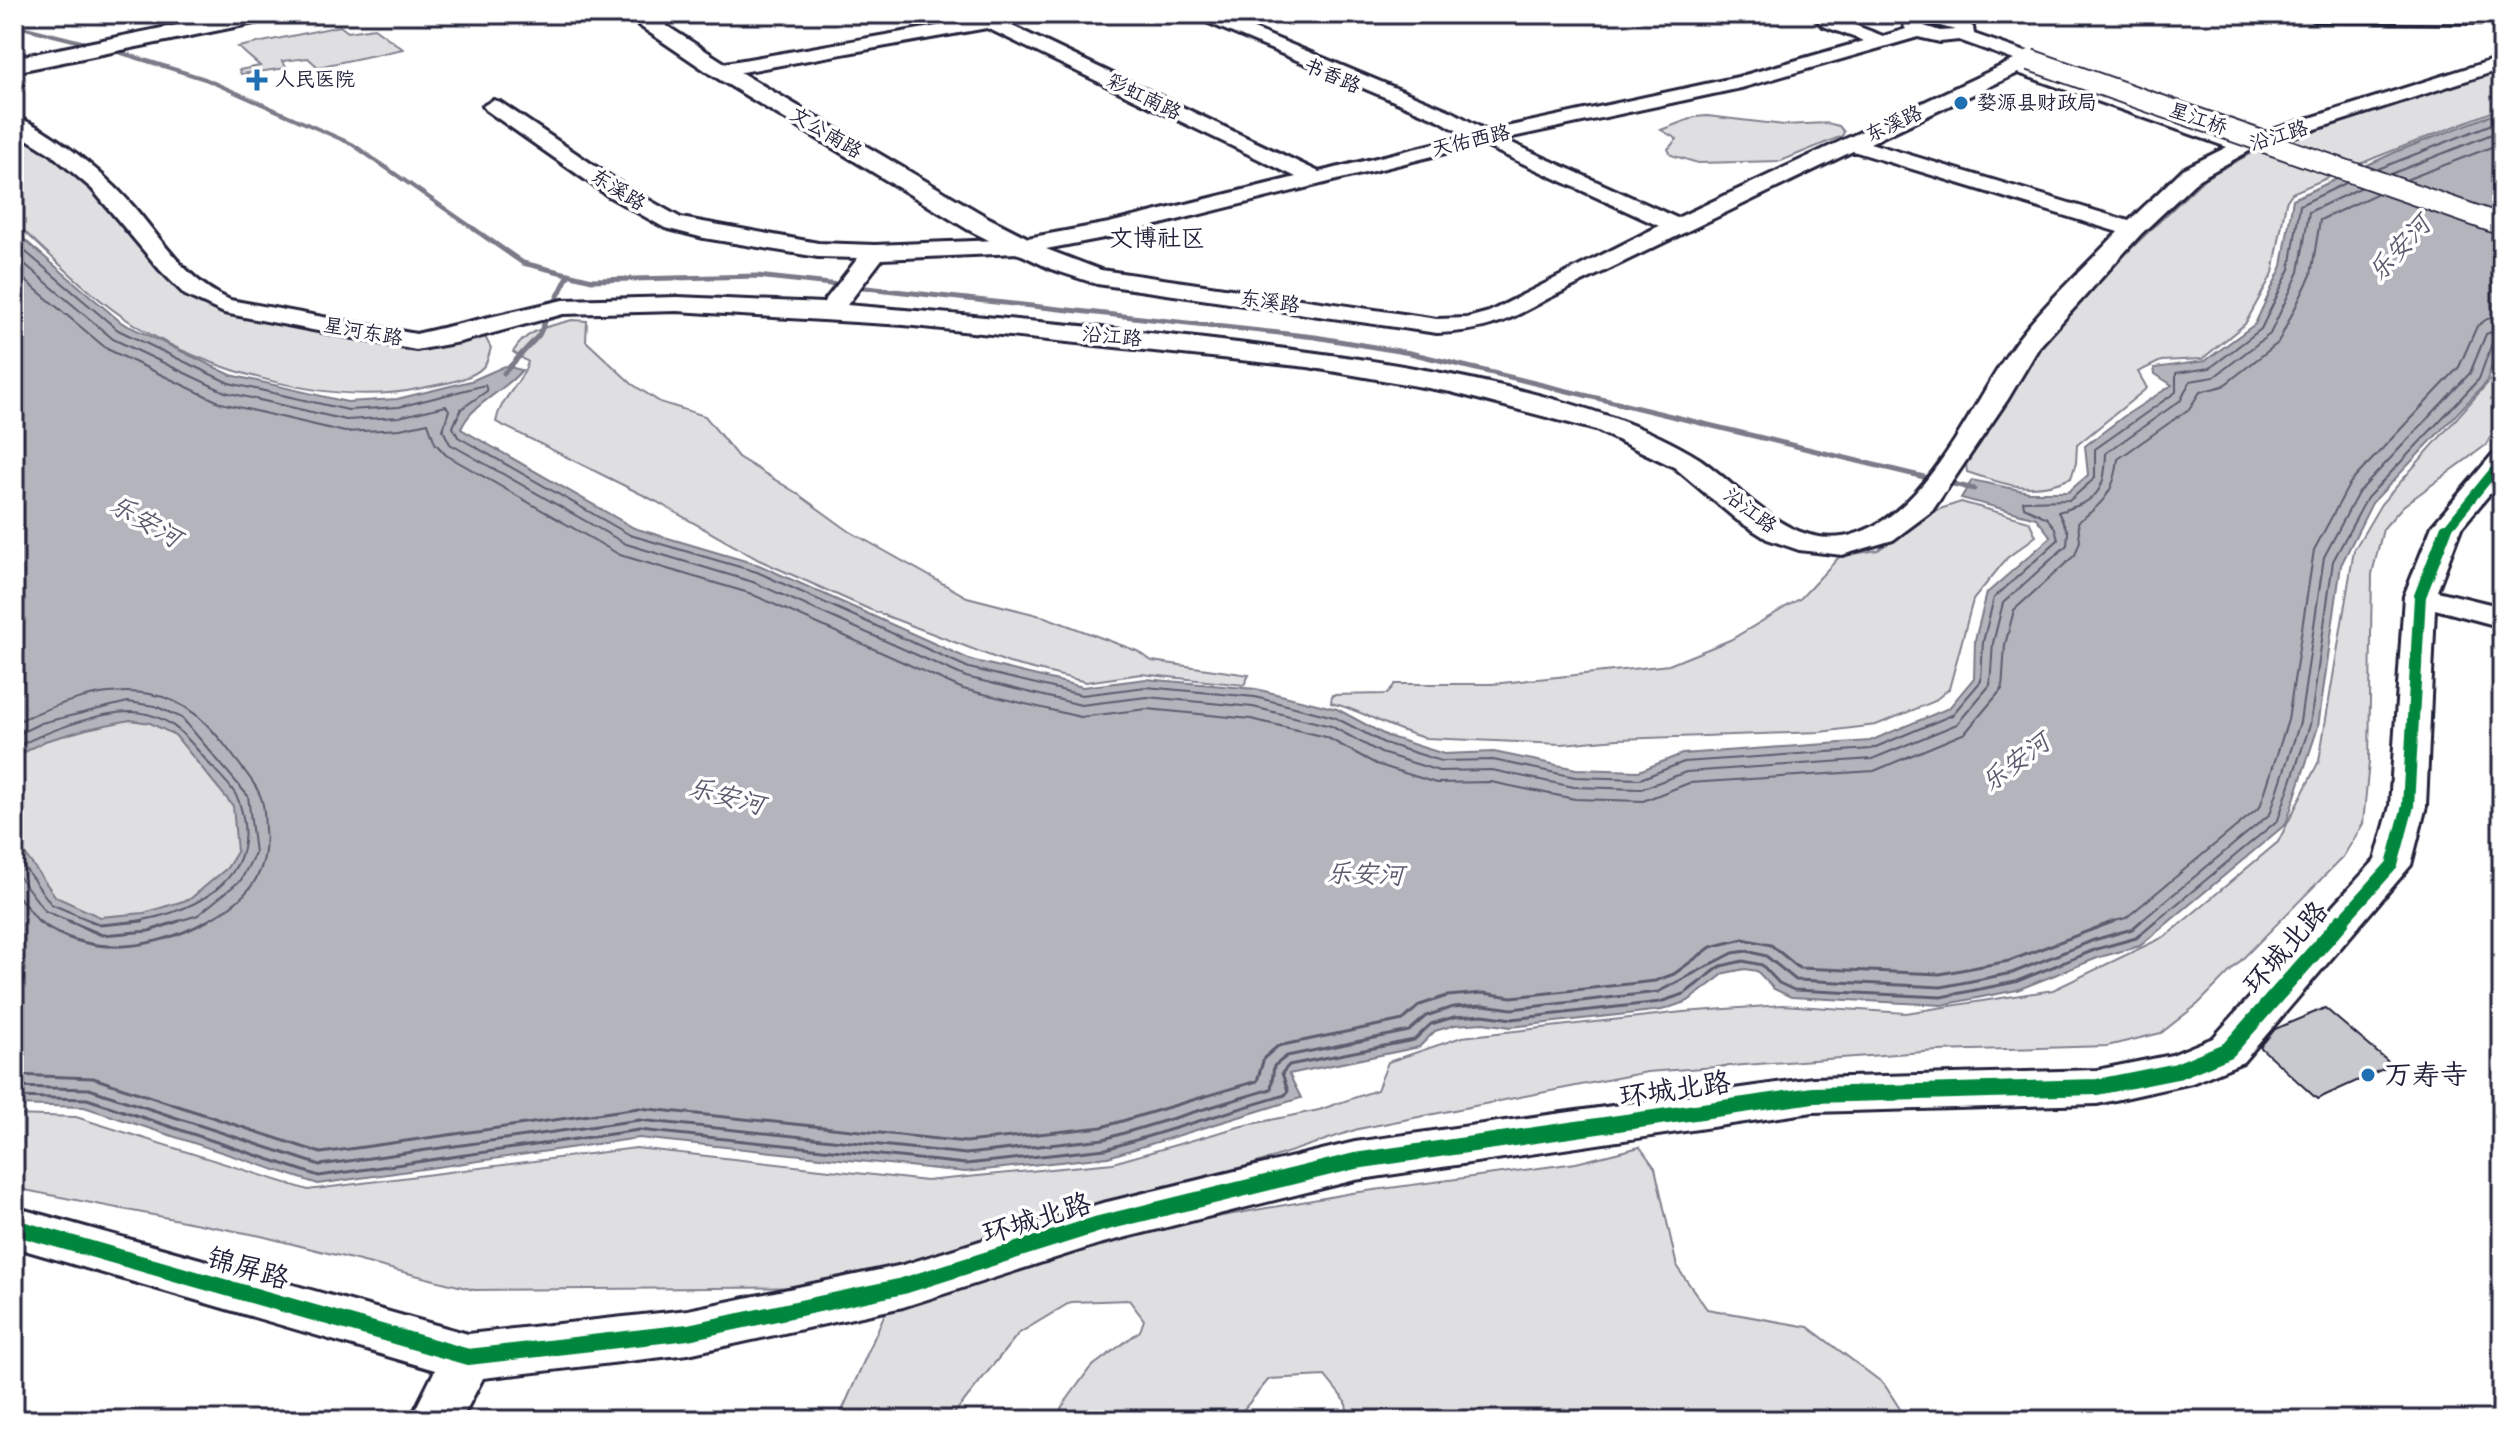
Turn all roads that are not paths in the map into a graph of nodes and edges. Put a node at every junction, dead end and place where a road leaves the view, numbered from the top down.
1 (264, 14) edge
2 (633, 14) edge
3 (1035, 14) edge
4 (1183, 14) edge
5 (1203, 14) edge
6 (1829, 14) edge
7 (2314, 14) edge
8 (2502, 16) edge
9 (1945, 17) edge
10 (980, 18) edge
11 (1919, 31) junction
12 (1961, 35) junction
13 (1883, 42) junction
14 (2024, 63) junction
15 (2502, 63) edge
16 (14, 65) edge
17 (720, 70) junction
18 (493, 106) dead end
19 (14, 123) edge
20 (1481, 138) junction
21 (1851, 144) junction
22 (2244, 146) junction
23 (1317, 179) junction
24 (2502, 225) edge
25 (1677, 226) junction
26 (2133, 229) junction
27 (1022, 246) junction
28 (875, 252) junction
29 (830, 311) junction
30 (2502, 461) edge
31 (2420, 596) junction
32 (2502, 617) edge
33 (14, 1227) edge
34 (468, 1357) junction
35 (435, 1420) edge

1 - 16 main road
2 - 17 main road, 文公南路
3 - 10 street
4 - 20 street, 书香路
5 - 20 street, 书香路
6 - 13 street
7 - 8 main road
9 - 11 street
9 - 12 street
10 - 17 street
10 - 23 street, 彩虹南路
11 - 12 street
11 - 13 street, 天佑西路
12 - 14 street
13 - 20 street, 天佑西路
14 - 21 street, 东溪路
14 - 22 street
14 - 24 street, 星江桥, bridge
15 - 22 street, 沿江路
17 - 27 main road, 文公南路
18 - 28 street, 东溪路
19 - 29 street, 星河东路
20 - 23 street, 天佑西路
20 - 25 street, 书香路
21 - 25 street, 东溪路
21 - 26 street
22 - 26 street, 沿江路
23 - 27 street, 天佑西路
25 - 27 street, 东溪路
26 - 29 street, 沿江路
27 - 28 street, 东溪路
28 - 29 street
30 - 31 street, 环城北路
31 - 32 street
31 - 34 street, 环城北路
33 - 34 street, 锦屏路
34 - 35 street

